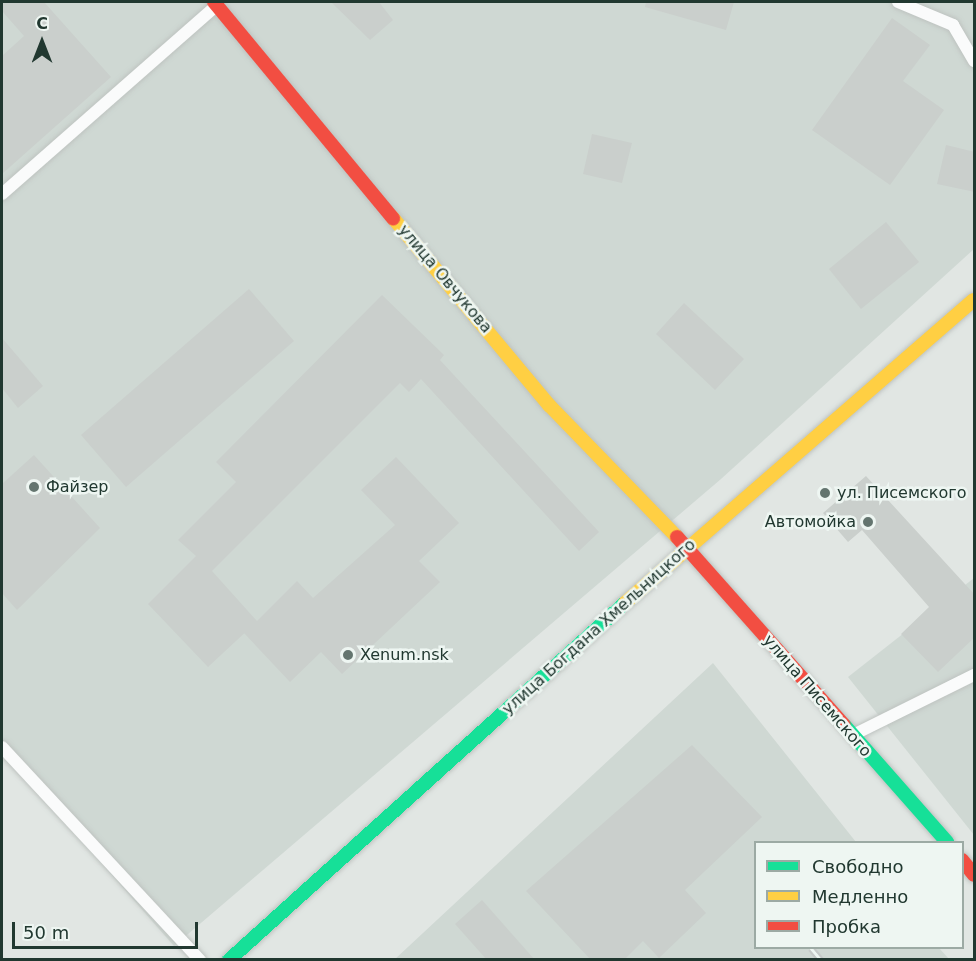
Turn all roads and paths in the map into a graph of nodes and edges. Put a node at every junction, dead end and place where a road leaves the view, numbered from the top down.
1 (898, 2) edge
2 (217, 3) edge
3 (975, 62) edge
4 (2, 194) edge
5 (975, 300) edge
6 (687, 547) junction
7 (975, 675) edge
8 (851, 736) junction
9 (2, 747) edge
10 (945, 841) edge
11 (964, 861) edge
12 (975, 874) edge
13 (200, 960) edge
14 (229, 960) edge

1 - 3 lane
2 - 4 lane
2 - 6 main road, улица Овчукова
5 - 6 main road, улица Богдана Хмельницкого
6 - 8 main road, улица Писемского
6 - 14 main road, улица Богдана Хмельницкого
7 - 8 lane
8 - 10 main road, улица Писемского
9 - 13 lane
11 - 12 main road

